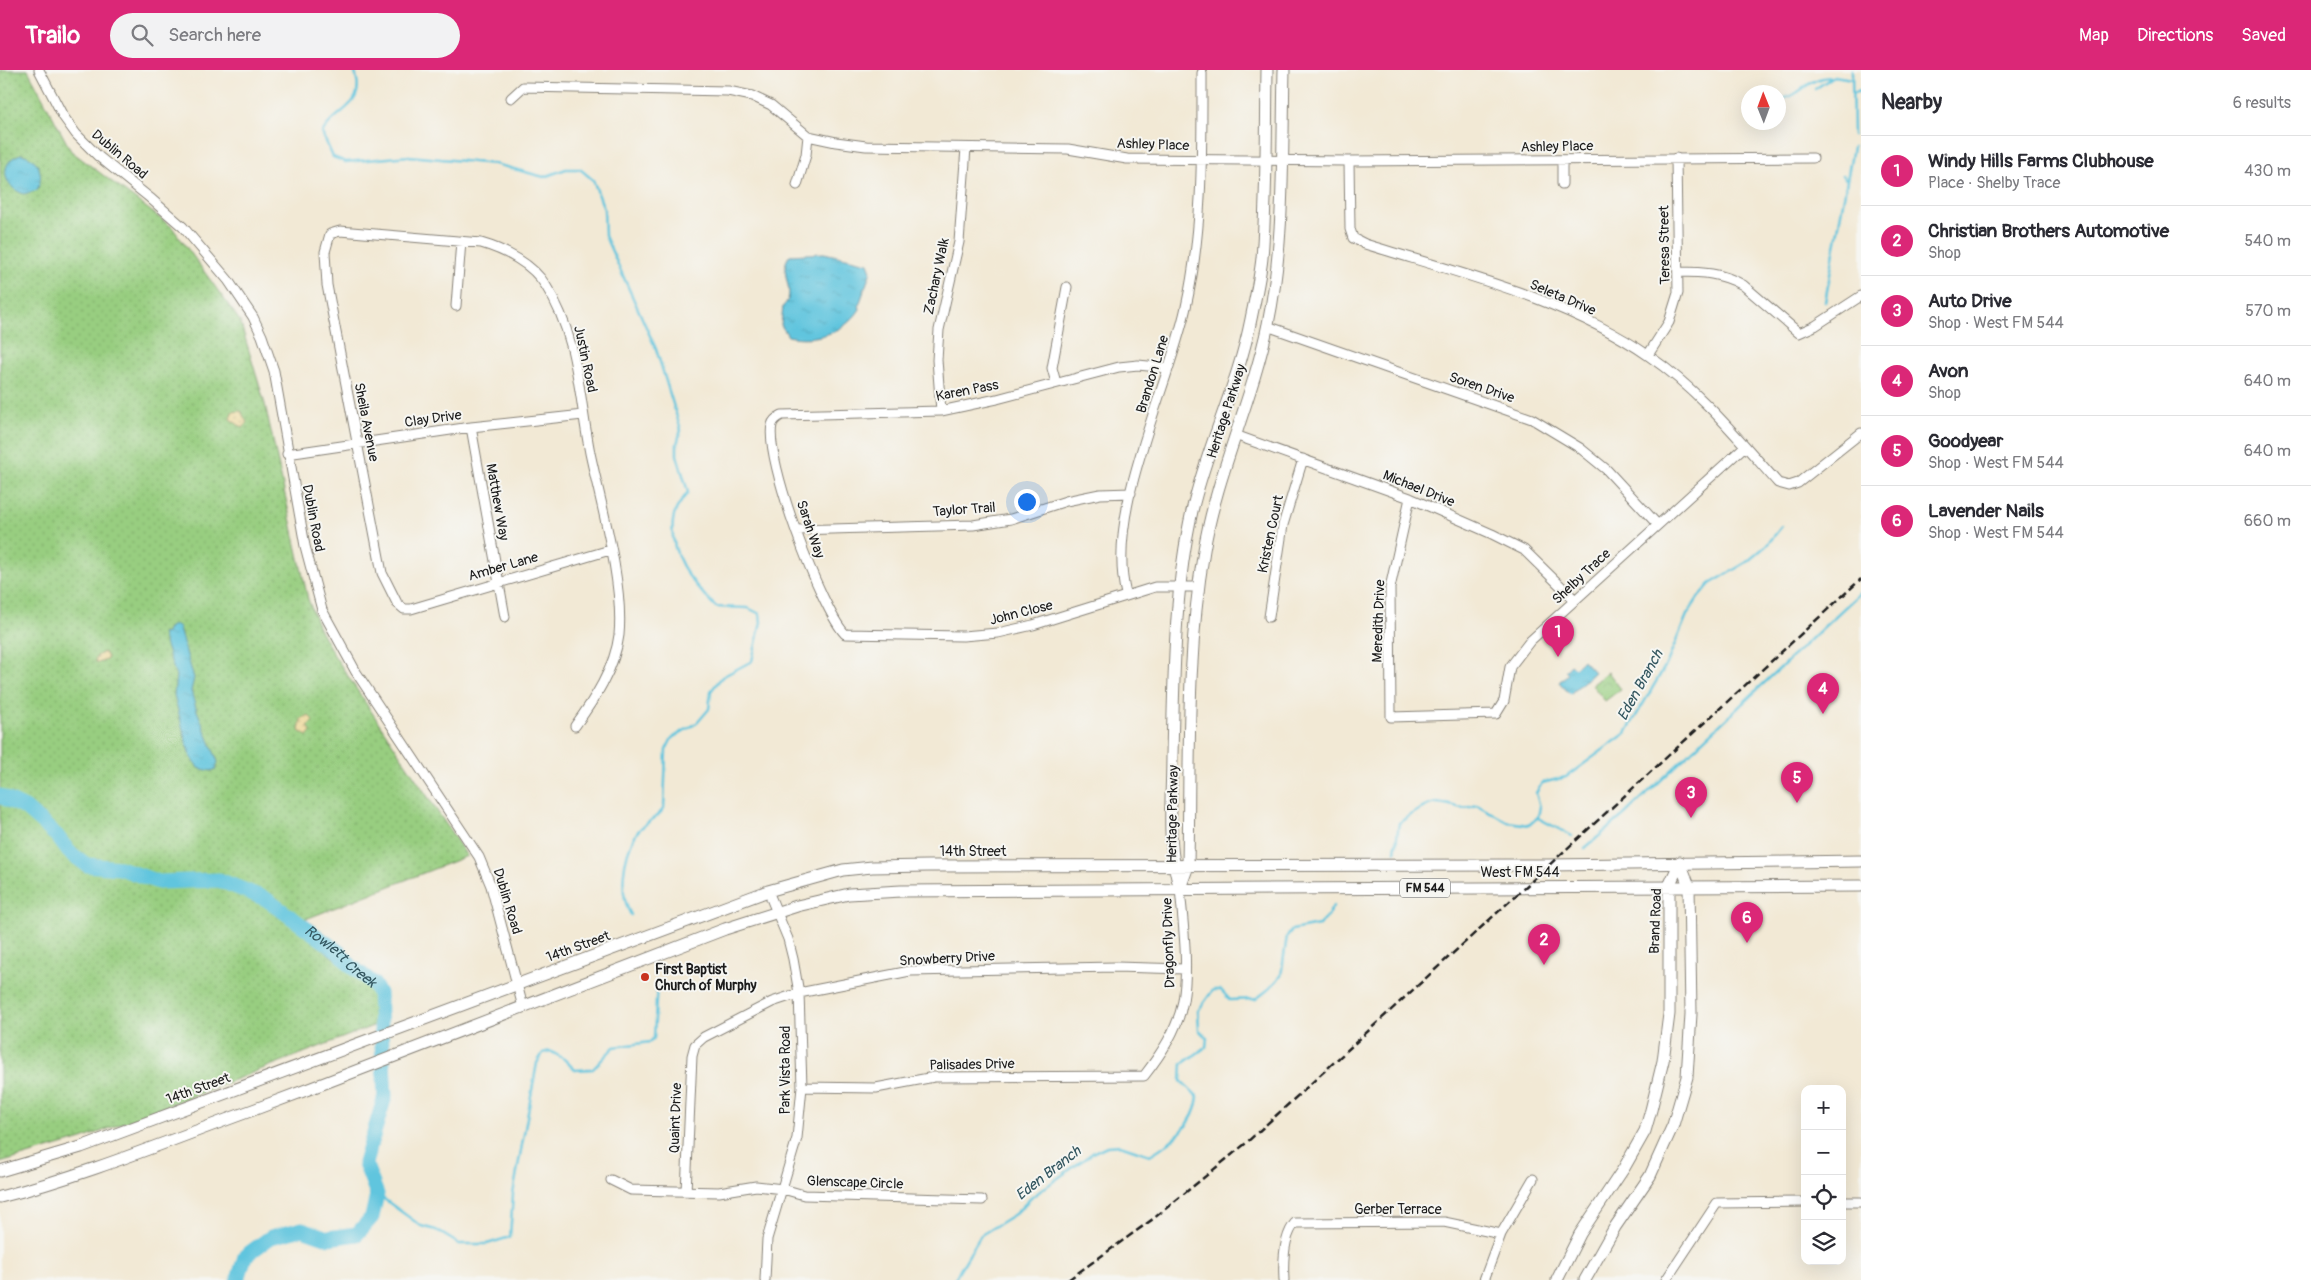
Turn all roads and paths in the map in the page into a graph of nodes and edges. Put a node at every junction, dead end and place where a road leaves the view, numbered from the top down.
1 (39, 70) edge
2 (1267, 70) edge
3 (1284, 70) edge
4 (1202, 73) dead end
5 (511, 98) dead end
6 (808, 136) junction
7 (966, 148) junction
8 (1676, 158) junction
9 (1813, 158) dead end
10 (1202, 159) junction
11 (1281, 159) junction
12 (1266, 160) junction
13 (1562, 160) junction
14 (1349, 161) junction
15 (1562, 184) dead end
16 (797, 185) dead end
17 (330, 234) joint
18 (461, 241) junction
19 (1679, 272) junction
20 (1066, 287) dead end
21 (1861, 296) edge
22 (456, 306) dead end
23 (1267, 326) junction
24 (1648, 355) junction
25 (1168, 368) junction
26 (1056, 383) junction
27 (941, 411) junction
28 (582, 415) junction
29 (772, 425) joint
30 (471, 426) junction
31 (1861, 433) edge
32 (1235, 435) junction
33 (357, 442) junction
34 (1745, 446) junction
35 (287, 454) junction
36 (1303, 459) junction
37 (1130, 493) junction
38 (1410, 498) junction
39 (1657, 524) junction
40 (796, 530) junction
41 (610, 550) junction
42 (498, 582) junction
43 (1180, 585) junction
44 (1199, 586) junction
45 (1126, 594) junction
46 (1575, 600) junction
47 (404, 609) joint
48 (505, 617) dead end
49 (1269, 617) dead end
50 (845, 634) joint
51 (1173, 693) junction
52 (1188, 693) junction
53 (1391, 716) joint
54 (575, 726) dead end
55 (1680, 862) junction
56 (1861, 862) edge
57 (1173, 866) junction
58 (1188, 866) junction
59 (1669, 886) junction
60 (1689, 886) junction
61 (1861, 886) edge
62 (1180, 888) junction
63 (768, 890) junction
64 (777, 912) junction
65 (1185, 969) junction
66 (517, 984) junction
67 (799, 992) junction
68 (523, 1007) junction
69 (1669, 1014) junction
70 (1691, 1014) junction
71 (695, 1045) joint
72 (1144, 1076) joint
73 (802, 1087) junction
74 (0, 1171) edge
75 (1532, 1179) dead end
76 (610, 1180) dead end
77 (783, 1189) junction
78 (686, 1192) junction
79 (0, 1197) edge
80 (982, 1200) dead end
81 (1801, 1202) edge
82 (1846, 1202) edge
83 (1861, 1202) edge
84 (1500, 1234) junction
85 (765, 1280) edge
86 (1284, 1280) edge
87 (1484, 1280) edge
88 (1557, 1280) edge
89 (1585, 1280) edge
90 (1666, 1280) edge

1 - 35 street, Dublin Road
2 - 12 main road, Heritage Parkway
3 - 11 main road, Heritage Parkway
4 - 10 street, Brandon Lane
5 - 6 street, Ashley Place
6 - 7 street, Ashley Place
6 - 16 street
7 - 10 street, Ashley Place
7 - 27 street, Zachary Walk
8 - 9 street, Ashley Place
8 - 13 street, Ashley Place
8 - 19 street, Teresa Street
10 - 12 street, Ashley Place
10 - 25 street, Brandon Lane
11 - 12 street, Ashley Place
11 - 14 street, Ashley Place
11 - 23 main road, Heritage Parkway
12 - 43 main road, Heritage Parkway
13 - 14 street, Ashley Place
13 - 15 street
14 - 24 street, Seleta Drive
17 - 18 street, Justin Road
17 - 33 street, Sheila Avenue
18 - 22 street
18 - 28 street, Justin Road
19 - 21 street
19 - 24 street, Teresa Street
20 - 26 street
23 - 32 main road, Heritage Parkway
23 - 39 street, Soren Drive
24 - 34 street, Seleta Drive
25 - 26 street, Karen Pass
25 - 37 street, Brandon Lane
26 - 27 street, Karen Pass
27 - 29 street, Karen Pass
28 - 30 street, Clay Drive
28 - 41 street, Justin Road
29 - 40 street, Sarah Way
30 - 33 street, Clay Drive
30 - 42 street, Matthew Way
31 - 34 street, Seleta Drive
32 - 36 street, Michael Drive
32 - 44 main road, Heritage Parkway
33 - 35 street, Clay Drive
33 - 47 street, Sheila Avenue
34 - 39 street, Shelby Trace
35 - 66 street, Dublin Road
36 - 38 street, Michael Drive
36 - 49 street, Kristen Court
37 - 40 street, Taylor Trail
37 - 45 street, Brandon Lane
38 - 46 street, Michael Drive
38 - 53 street, Meredith Drive
39 - 46 street, Shelby Trace
40 - 50 street, Sarah Way
41 - 42 street, Amber Lane
41 - 54 street, Justin Road
42 - 47 street, Amber Lane
42 - 48 street, Matthew Way
43 - 44 street, John Close
43 - 45 street, John Close
43 - 51 main road, Heritage Parkway
44 - 52 main road, Heritage Parkway
45 - 50 street, John Close
46 - 53 street, Shelby Trace
51 - 52 main road
51 - 57 main road, Heritage Parkway
52 - 58 main road, Heritage Parkway
55 - 56 main road, West FM 544 / FM 544
55 - 58 main road, West FM 544 / FM 544
55 - 59 main road, Brand Road
55 - 60 main road
57 - 58 main road, 14th Street
57 - 62 main road, Heritage Parkway
57 - 63 main road, 14th Street
58 - 62 main road, Heritage Parkway
59 - 60 main road, West FM 544 / FM 544
59 - 62 main road, West FM 544 / FM 544
59 - 69 main road, Brand Road
60 - 61 main road, West FM 544 / FM 544
60 - 70 main road
62 - 64 main road
62 - 65 street, Dragonfly Drive
63 - 64 street, Park Vista Road
63 - 66 main road, 14th Street
64 - 67 street, Park Vista Road
64 - 68 main road
65 - 67 street, Snowberry Drive
65 - 72 street, Dragonfly Drive
66 - 68 street, Dublin Road
66 - 74 main road, 14th Street
67 - 71 street, Snowberry Drive
67 - 73 street, Park Vista Road
68 - 79 main road
69 - 70 main road
69 - 88 main road, Brand Road
70 - 89 main road
71 - 78 street, Quaint Drive
72 - 73 street, Palisades Drive
73 - 77 street, Park Vista Road
75 - 84 street
76 - 78 street, Glenscape Circle
77 - 78 street, Glenscape Circle
77 - 80 street, Glenscape Circle
77 - 85 street, Park Vista Road
81 - 90 street
82 - 83 street
84 - 86 street, Gerber Terrace
84 - 87 street

